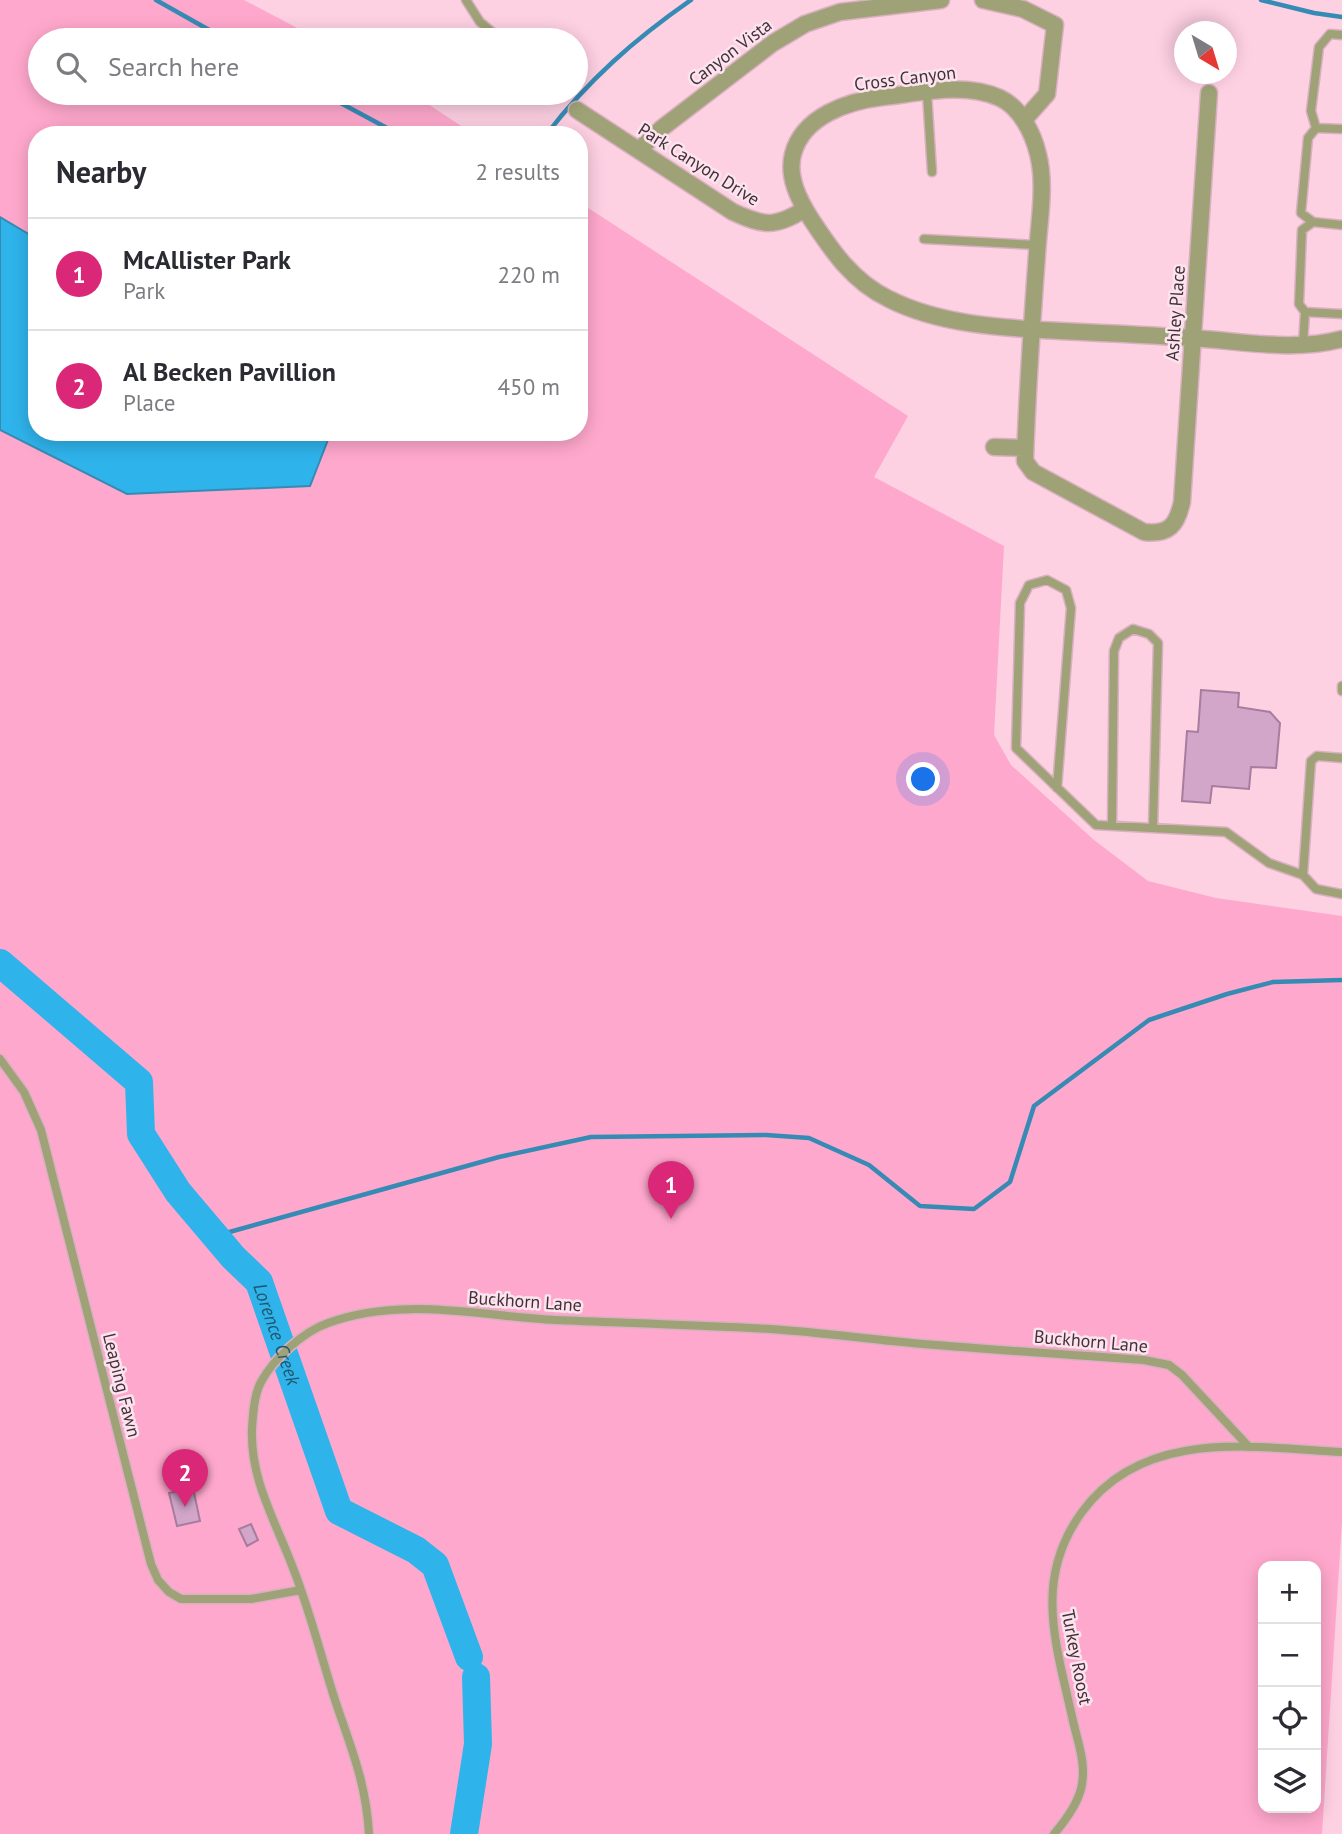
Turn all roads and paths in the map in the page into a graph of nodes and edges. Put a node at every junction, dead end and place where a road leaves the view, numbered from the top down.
1 (466, 0) edge
2 (941, 0) edge
3 (983, 0) edge
4 (487, 28) edge
5 (1342, 35) edge
6 (927, 93) junction
7 (1209, 93) dead end
8 (577, 110) dead end
9 (1024, 120) junction
10 (1316, 128) junction
11 (1342, 129) edge
12 (639, 150) junction
13 (932, 172) dead end
14 (805, 209) junction
15 (1313, 222) junction
16 (1342, 225) edge
17 (924, 239) dead end
18 (1037, 245) junction
19 (1305, 312) junction
20 (1342, 314) edge
21 (1032, 329) junction
22 (1193, 338) junction
23 (1342, 339) edge
24 (1323, 344) junction
25 (1303, 345) junction
26 (1342, 351) edge
27 (994, 447) dead end
28 (1025, 448) junction
29 (1342, 686) edge
30 (1342, 691) edge
31 (1342, 758) edge
32 (1057, 788) junction
33 (1112, 826) junction
34 (1153, 828) junction
35 (1303, 875) junction
36 (1342, 894) edge
37 (0, 1059) edge
38 (1249, 1447) junction
39 (1342, 1452) edge
40 (301, 1590) junction
41 (369, 1834) edge
42 (1054, 1834) edge

1 - 4 lane
2 - 12 street, Canyon Vista
3 - 9 street
5 - 10 lane
6 - 9 street, Cross Canyon
6 - 13 lane
6 - 14 street, Cross Canyon
7 - 22 street, Ashley Place
8 - 12 street, Park Canyon Drive
9 - 18 street, Cross Canyon
10 - 11 lane
10 - 15 lane
12 - 14 street, Park Canyon Drive
14 - 21 street, Cross Canyon
15 - 16 lane
15 - 19 lane
17 - 18 lane
18 - 21 street, Cross Canyon
19 - 20 lane
19 - 25 lane
21 - 22 street, Cross Canyon
21 - 28 street
22 - 25 street, Cross Canyon
22 - 28 street, Ashley Place
23 - 24 street, Cross Canyon
24 - 25 street, Cross Canyon
24 - 26 street, Cross Canyon
27 - 28 street
29 - 30 lane
31 - 35 lane
32 - 32 lane
32 - 33 lane
33 - 34 lane
33 - 34 lane
34 - 35 lane
35 - 36 lane
37 - 40 lane, Leaping Fawn
38 - 39 lane, Turkey Roost
38 - 40 lane, Buckhorn Lane
38 - 42 lane, Turkey Roost
40 - 41 lane, Buckhorn Lane

